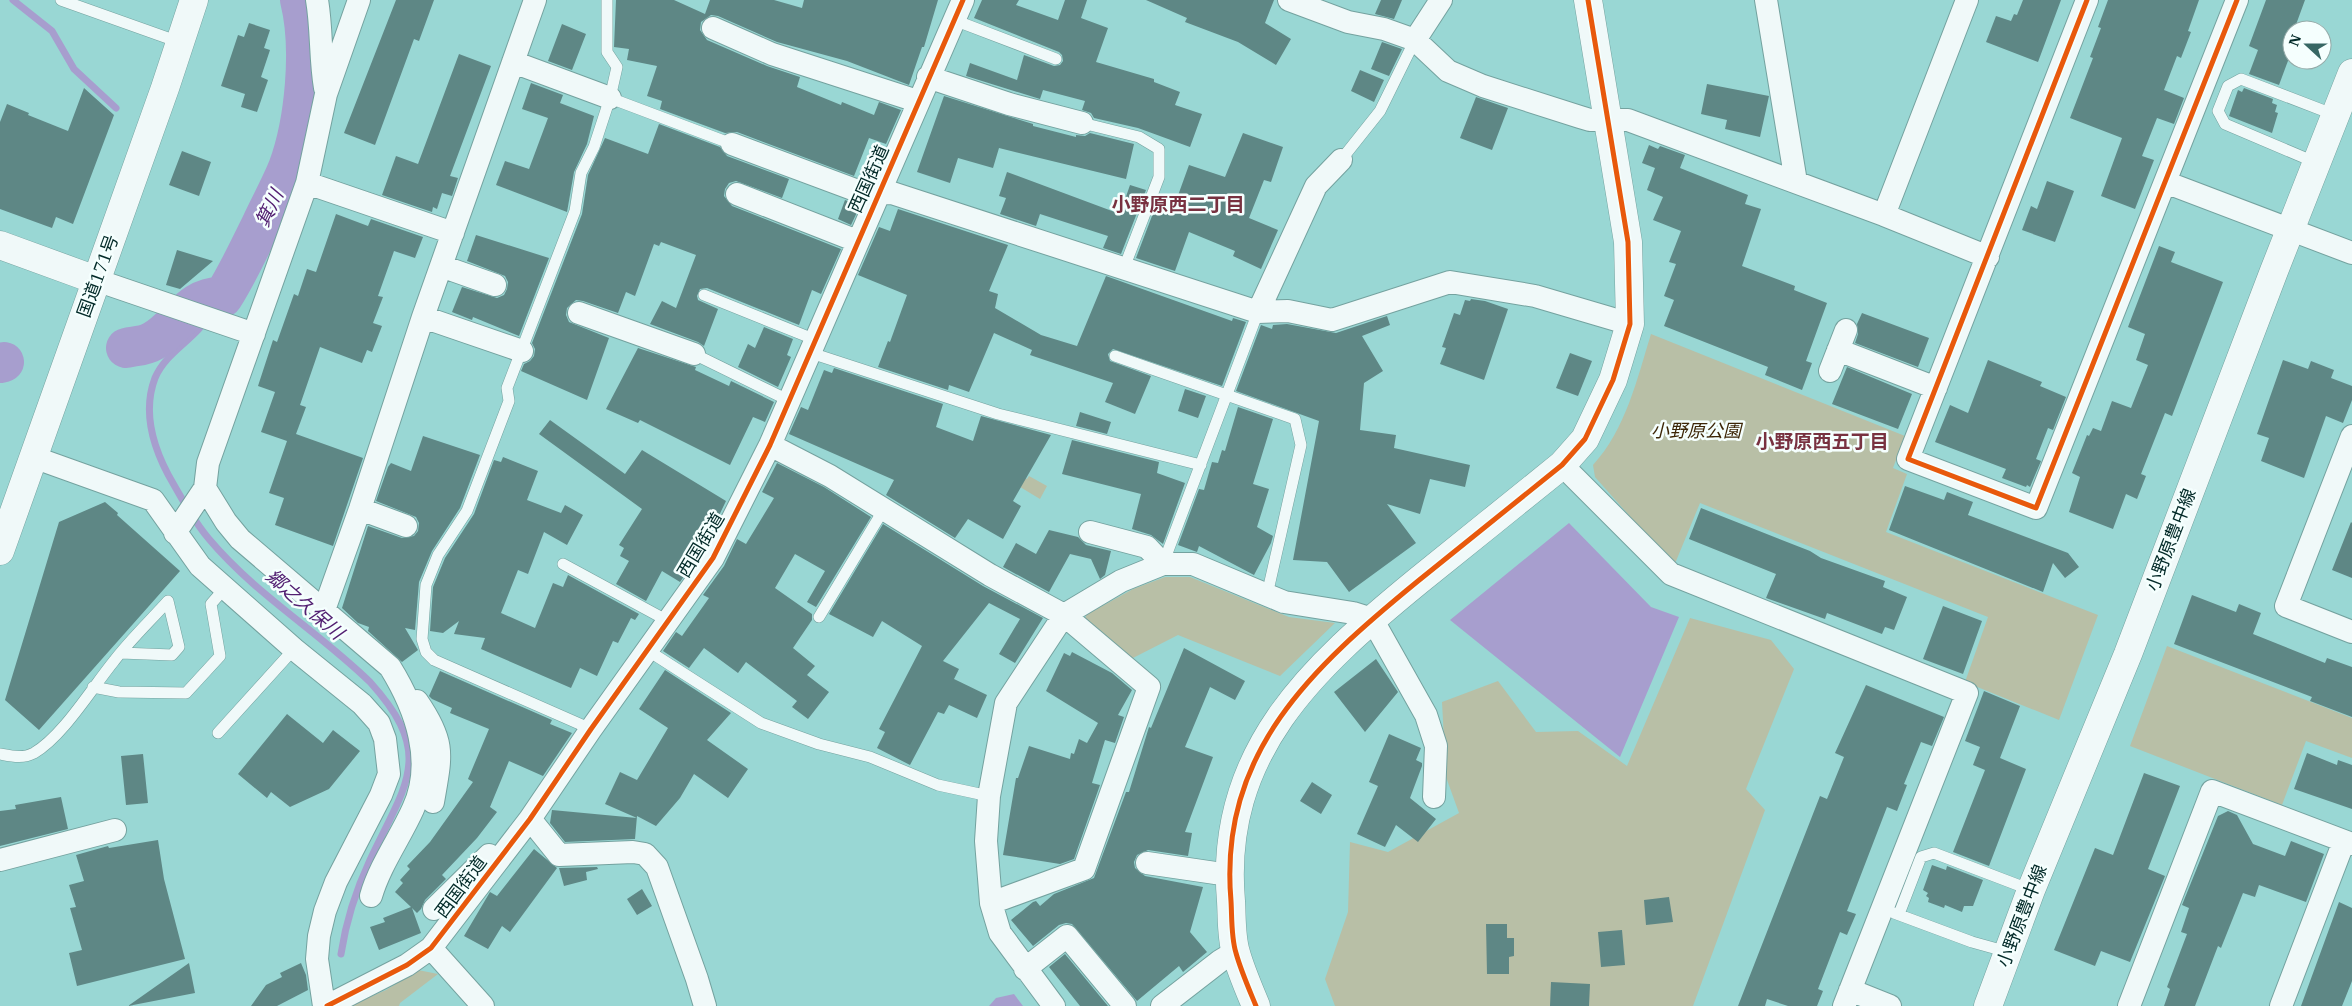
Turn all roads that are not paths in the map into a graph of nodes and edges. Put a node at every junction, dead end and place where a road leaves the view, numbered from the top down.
1 (61, 0) edge
2 (194, 0) edge
3 (317, 0) edge
4 (359, 0) edge
5 (535, 0) edge
6 (607, 0) edge
7 (1289, 0) edge
8 (1441, 0) edge
9 (1588, 0) edge
10 (1766, 0) edge
11 (1967, 0) edge
12 (2087, 0) edge
13 (2237, 0) edge
14 (958, 10) edge
15 (712, 28) dead end
16 (1416, 40) junction
17 (179, 42) junction
18 (1056, 59) dead end
19 (513, 62) junction
20 (2352, 73) edge
21 (928, 77) junction
22 (326, 94) junction
23 (610, 98) junction
24 (917, 101) junction
25 (2335, 115) junction
26 (1608, 120) junction
27 (1082, 123) joint
28 (732, 144) joint
29 (1341, 160) joint
30 (2317, 163) junction
31 (1796, 182) junction
32 (2166, 182) junction
33 (307, 183) junction
34 (737, 194) dead end
35 (879, 194) junction
36 (1884, 215) junction
37 (2290, 230) junction
38 (453, 232) junction
39 (857, 241) junction
40 (0, 245) edge
41 (2352, 254) edge
42 (1988, 257) junction
43 (441, 266) junction
44 (1124, 268) junction
45 (96, 280) junction
46 (495, 285) dead end
47 (704, 295) dead end
48 (1258, 312) junction
49 (578, 313) dead end
50 (423, 317) junction
51 (1630, 324) junction
52 (254, 334) junction
53 (813, 347) junction
54 (522, 351) junction
55 (694, 354) joint
56 (1115, 356) dead end
57 (1830, 371) dead end
58 (1936, 388) junction
59 (1226, 396) junction
60 (790, 401) junction
61 (2352, 436) edge
62 (770, 445) junction
63 (33, 457) junction
64 (1200, 465) junction
65 (1562, 465) junction
66 (201, 493) junction
67 (884, 508) junction
68 (360, 509) junction
69 (406, 526) dead end
70 (178, 529) junction
71 (1090, 532) dead end
72 (0, 551) edge
73 (563, 564) dead end
74 (1163, 564) junction
75 (224, 588) junction
76 (1267, 595) junction
77 (324, 610) junction
78 (1064, 615) junction
79 (819, 616) dead end
80 (1372, 619) junction
81 (668, 621) junction
82 (2352, 632) edge
83 (294, 649) junction
84 (647, 650) junction
85 (121, 653) junction
86 (93, 687) junction
87 (591, 729) junction
88 (218, 733) dead end
89 (0, 754) edge
90 (989, 796) junction
91 (1434, 797) dead end
92 (525, 826) junction
93 (115, 830) dead end
94 (2348, 843) edge
95 (0, 860) edge
96 (1147, 863) dead end
97 (1229, 874) junction
98 (2031, 890) junction
99 (371, 896) dead end
100 (991, 903) junction
101 (434, 909) dead end
102 (1890, 911) junction
103 (431, 948) junction
104 (1235, 952) junction
105 (2008, 952) junction
106 (1025, 969) junction
107 (1847, 998) edge
108 (325, 1006) edge
109 (483, 1006) edge
110 (704, 1006) edge
111 (1054, 1006) edge
112 (1125, 1006) edge
113 (1162, 1006) edge
114 (1256, 1006) edge
115 (1890, 1006) edge
116 (1988, 1006) edge
117 (2129, 1006) edge
118 (2281, 1006) edge

1 - 17 lane
2 - 17 main road, 国道171号
3 - 22 street
4 - 22 street
5 - 19 street
6 - 23 lane
7 - 16 street
8 - 16 street
9 - 26 main road
10 - 31 street
11 - 36 street
12 - 42 street
13 - 32 street
14 - 18 lane
14 - 21 street, 西国街道
15 - 24 street
16 - 26 street
16 - 29 lane
17 - 45 main road, 国道171号
19 - 23 street
19 - 38 street
20 - 25 main road, 小野原豊中線
21 - 24 street, 西国街道
21 - 27 street
22 - 33 street
23 - 28 lane
23 - 54 lane
24 - 35 street, 西国街道
25 - 30 main road, 小野原豊中線
25 - 30 lane
26 - 31 street
26 - 51 main road
27 - 44 lane
28 - 35 street
29 - 48 street
30 - 37 main road, 小野原豊中線
31 - 36 street
32 - 37 street
32 - 58 street
33 - 38 street
33 - 52 street
34 - 39 street
35 - 39 street, 西国街道
35 - 44 street
36 - 42 street
37 - 41 street
37 - 98 main road, 小野原豊中線
38 - 43 street
39 - 53 street, 西国街道
40 - 45 main road
42 - 58 street
43 - 46 street
43 - 50 street
44 - 48 street
45 - 52 street
45 - 63 main road, 国道171号
47 - 53 lane
48 - 51 street
48 - 59 lane
49 - 55 street
50 - 54 street
50 - 68 street
51 - 65 main road
52 - 66 street
53 - 60 street, 西国街道
53 - 64 lane
54 - 87 lane
55 - 60 lane
56 - 59 lane
57 - 58 street
59 - 64 lane
59 - 76 lane
60 - 62 street, 西国街道
61 - 82 street
62 - 67 street
62 - 81 street, 西国街道
63 - 70 street
63 - 72 main road, 国道171号
64 - 74 lane
65 - 80 main road
65 - 102 street
66 - 70 street
66 - 77 street
67 - 78 street
67 - 79 lane
68 - 69 street
68 - 77 street
70 - 75 street
71 - 74 street
73 - 81 lane
74 - 76 street
74 - 78 street
75 - 83 street
75 - 86 lane
76 - 80 street
77 - 99 street
78 - 90 street
78 - 100 street
80 - 91 street
80 - 97 main road
81 - 84 street, 西国街道
83 - 88 lane
83 - 108 street
84 - 87 street, 西国街道
84 - 90 lane
85 - 85 lane
85 - 86 lane
86 - 89 lane
87 - 92 street, 西国街道
90 - 100 street
92 - 101 street
92 - 103 street, 西国街道
92 - 110 street
93 - 95 street
94 - 117 street
94 - 118 street
96 - 97 street
97 - 104 main road
98 - 102 lane
98 - 105 main road, 小野原豊中線
100 - 106 street
102 - 105 lane
102 - 107 street
103 - 108 street, 西国街道
103 - 109 street
104 - 113 street
104 - 114 main road
105 - 116 main road, 小野原豊中線
106 - 111 street
106 - 112 street
107 - 115 street

